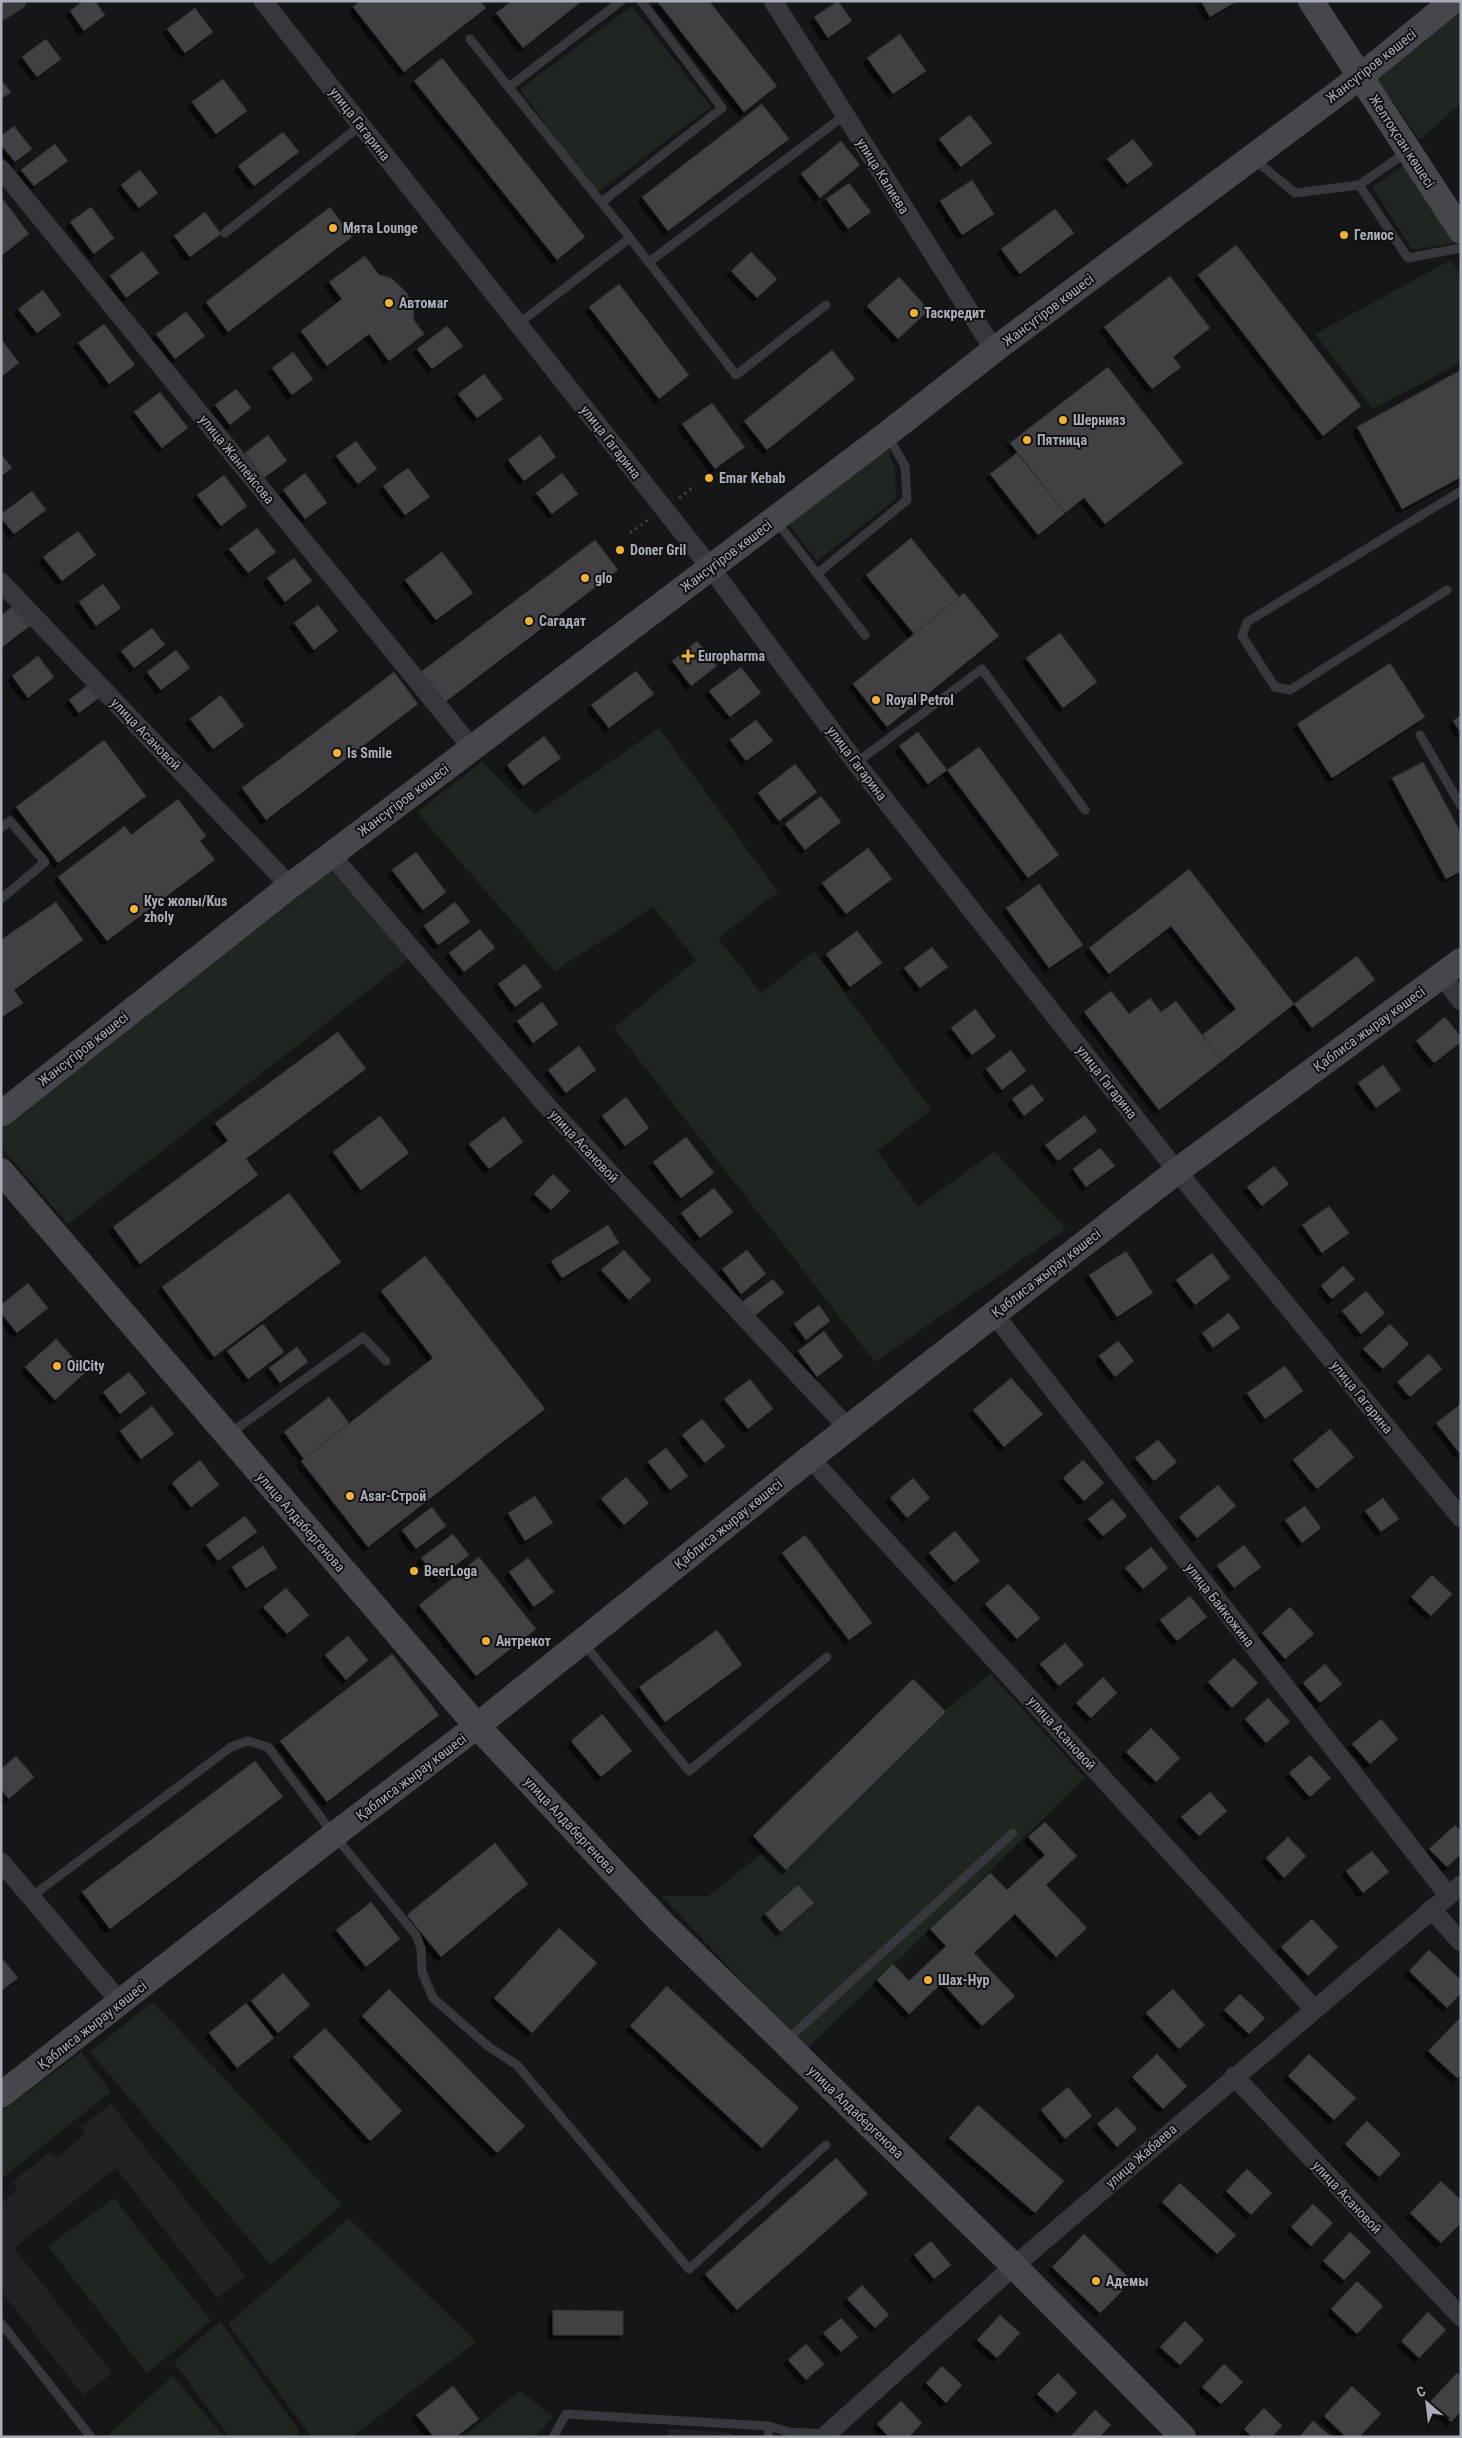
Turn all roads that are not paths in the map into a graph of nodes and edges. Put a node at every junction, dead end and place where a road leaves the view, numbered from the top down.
1 (16, 1) edge
2 (263, 1) edge
3 (620, 1) edge
4 (641, 1) edge
5 (773, 1) edge
6 (1311, 1) edge
7 (1453, 1) edge
8 (1, 11) edge
9 (470, 39) dead end
10 (1360, 76) junction
11 (509, 87) junction
12 (845, 115) junction
13 (361, 126) junction
14 (1408, 152) junction
15 (1252, 157) junction
16 (1, 169) edge
17 (1359, 185) junction
18 (602, 202) junction
19 (1461, 230) edge
20 (225, 233) dead end
21 (630, 238) junction
22 (1461, 248) edge
23 (649, 262) junction
24 (826, 305) dead end
25 (518, 324) junction
26 (994, 350) junction
27 (887, 434) junction
28 (1461, 491) edge
29 (774, 519) junction
30 (710, 567) junction
31 (817, 574) junction
32 (1, 582) edge
33 (1447, 590) dead end
34 (865, 635) dead end
35 (1420, 735) dead end
36 (472, 748) junction
37 (856, 763) junction
38 (1461, 806) edge
39 (1085, 810) dead end
40 (1, 828) edge
41 (331, 855) junction
42 (290, 886) junction
43 (1, 899) edge
44 (1451, 968) edge
45 (1461, 1001) edge
46 (1, 1114) edge
47 (1, 1171) edge
48 (1177, 1171) junction
49 (994, 1314) junction
50 (386, 1361) dead end
51 (848, 1428) junction
52 (226, 1436) junction
53 (810, 1458) junction
54 (1461, 1518) edge
55 (582, 1642) junction
56 (827, 1658) dead end
57 (478, 1726) junction
58 (1013, 1833) dead end
59 (334, 1835) junction
60 (1, 1862) edge
61 (1454, 1890) edge
62 (31, 1897) junction
63 (1431, 1909) junction
64 (1461, 1942) edge
65 (121, 2003) junction
66 (1314, 2008) junction
67 (784, 2042) junction
68 (1234, 2076) junction
69 (1, 2095) edge
70 (826, 2145) dead end
71 (1014, 2266) junction
72 (1461, 2317) edge
73 (1, 2323) edge
74 (769, 2426) junction
75 (829, 2435) edge
76 (91, 2437) edge
77 (552, 2437) edge
78 (768, 2437) edge
79 (1184, 2437) edge

1 - 8 street
2 - 13 street, улица Гагарина
3 - 11 lane
4 - 18 lane
5 - 12 street, улица Калиева
6 - 10 street, Желтоқсан көшесі
7 - 10 street, Жансүгіров көшесі
9 - 11 lane
10 - 14 street, Желтоқсан көшесі
10 - 15 street, Жансүгіров көшесі
11 - 18 lane
12 - 23 lane
12 - 26 street, улица Калиева
13 - 20 lane
13 - 25 street, улица Гагарина
14 - 17 lane
14 - 19 street, Желтоқсан көшесі
15 - 17 lane
15 - 26 street, Жансүгіров көшесі
16 - 36 street, улица Жанпейсова
17 - 22 lane
18 - 21 lane
21 - 23 lane
21 - 25 lane
23 - 24 lane
25 - 30 street, улица Гагарина
26 - 27 street, Жансүгіров көшесі
27 - 29 street, Жансүгіров көшесі
27 - 31 lane
28 - 33 lane
29 - 30 street, Жансүгіров көшесі
29 - 31 lane
30 - 36 street, Жансүгіров көшесі
30 - 37 street, улица Гагарина
31 - 34 lane
32 - 42 street, улица Асановой
35 - 38 lane
36 - 41 street, Жансүгіров көшесі
37 - 39 lane
37 - 48 street, улица Гагарина
40 - 43 lane
41 - 42 street, Жансүгіров көшесі
41 - 51 street, улица Асановой
42 - 46 street, Жансүгіров көшесі
44 - 45 street
44 - 48 street, Қаблиса жырау көшесі
47 - 52 street, улица Алдабергенова
48 - 49 street, Қаблиса жырау көшесі
48 - 54 street, улица Гагарина
49 - 51 street, Қаблиса жырау көшесі
49 - 61 street, улица Байкожина
50 - 52 lane
51 - 53 street, Қаблиса жырау көшесі
52 - 57 street, улица Алдабергенова
53 - 55 street, Қаблиса жырау көшесі
53 - 66 street, улица Асановой
55 - 56 lane
55 - 57 street, Қаблиса жырау көшесі
57 - 59 street, Қаблиса жырау көшесі
57 - 67 street, улица Алдабергенова
58 - 67 lane
59 - 62 lane
59 - 65 street, Қаблиса жырау көшесі
59 - 70 lane
60 - 62 street
61 - 63 street, улица Жабаева
62 - 65 street
63 - 64 street
63 - 66 street, улица Жабаева
65 - 69 street, Қаблиса жырау көшесі
66 - 68 street, улица Жабаева
67 - 71 street, улица Алдабергенова
68 - 71 street, улица Жабаева
68 - 72 street, улица Асановой
71 - 75 street, улица Жабаева
71 - 79 street, улица Алдабергенова
73 - 76 lane
74 - 75 lane
74 - 77 lane
74 - 78 lane

